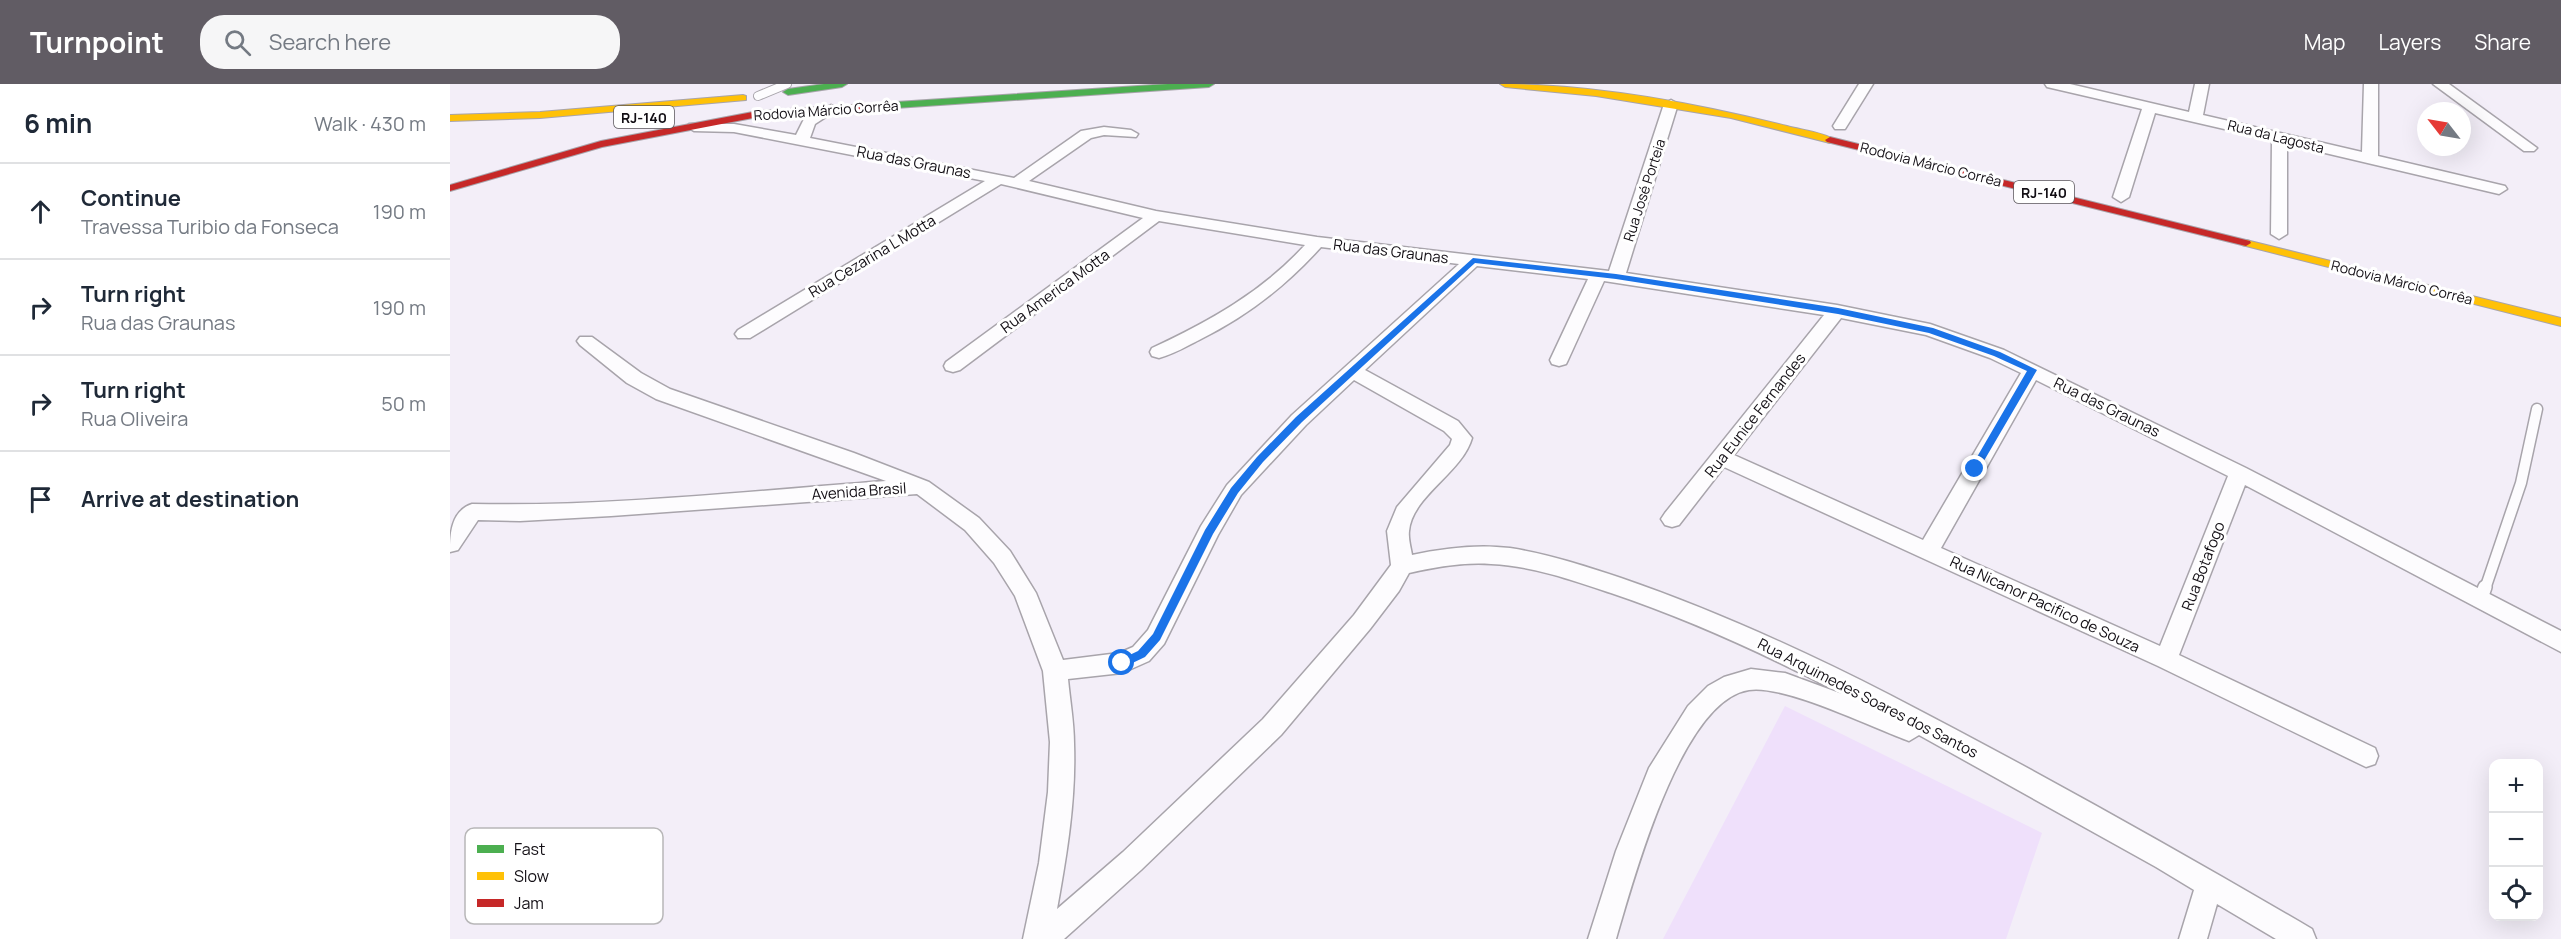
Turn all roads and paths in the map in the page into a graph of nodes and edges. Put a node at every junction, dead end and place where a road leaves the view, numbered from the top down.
1 (787, 84) edge
2 (842, 84) edge
3 (1209, 84) edge
4 (1506, 84) edge
5 (1866, 84) edge
6 (2052, 84) edge
7 (2202, 84) edge
8 (2371, 84) edge
9 (2440, 84) edge
10 (758, 96) junction
11 (744, 98) junction
12 (1671, 104) junction
13 (2150, 106) junction
14 (831, 109) junction
15 (452, 117) edge
16 (2195, 117) junction
17 (618, 123) dead end
18 (1840, 126) dead end
19 (683, 127) junction
20 (1131, 134) dead end
21 (2280, 137) junction
22 (801, 141) junction
23 (2529, 148) dead end
24 (2370, 158) junction
25 (1008, 181) junction
26 (450, 188) edge
27 (2499, 189) dead end
28 (2121, 197) dead end
29 (1156, 216) junction
30 (2279, 234) dead end
31 (1317, 242) junction
32 (1473, 260) junction
33 (1607, 276) junction
34 (1838, 311) junction
35 (2526, 313) joint
36 (2561, 323) edge
37 (744, 334) dead end
38 (586, 341) dead end
39 (1159, 352) dead end
40 (1559, 360) dead end
41 (953, 366) dead end
42 (2032, 370) junction
43 (1353, 372) junction
44 (2537, 409) dead end
45 (1722, 458) junction
46 (2239, 473) junction
47 (922, 487) junction
48 (1672, 519) dead end
49 (450, 544) edge
50 (1928, 551) junction
51 (1402, 566) junction
52 (2480, 601) junction
53 (2561, 642) edge
54 (2166, 659) junction
55 (1055, 671) junction
56 (2366, 756) dead end
57 (2009, 770) junction
58 (2210, 884) junction
59 (1037, 939) edge
60 (1043, 939) edge
61 (1602, 939) edge
62 (2193, 939) edge
63 (2302, 939) edge

1 - 10 lane
2 - 10 main road, Rodovia Márcio Corrêa / RJ-140
3 - 14 main road, Rodovia Márcio Corrêa / RJ-140
4 - 12 main road, Rodovia Márcio Corrêa / RJ-140
5 - 18 street
6 - 13 street, Rua da Lagosta
7 - 16 street
8 - 24 street
9 - 23 street
10 - 11 main road, Rodovia Márcio Corrêa / RJ-140
11 - 15 main road
11 - 17 main road, Rodovia Márcio Corrêa / RJ-140
12 - 33 street, Rua José Porteia
12 - 35 main road, Rodovia Márcio Corrêa / RJ-140
13 - 16 street, Rua da Lagosta
13 - 28 street
14 - 19 main road, Rodovia Márcio Corrêa / RJ-140
14 - 22 street
16 - 21 street, Rua da Lagosta
19 - 22 street, Rua das Graunas
19 - 26 main road, Rodovia Márcio Corrêa / RJ-140
20 - 25 street, Rua Cezarina L Motta
21 - 24 street, Rua da Lagosta
21 - 30 street
22 - 25 street, Rua das Graunas
24 - 27 street, Rua da Lagosta
25 - 29 street, Rua das Graunas
25 - 37 street, Rua Cezarina L Motta
29 - 31 street, Rua das Graunas
29 - 41 street, Rua America Motta
31 - 32 street, Rua das Graunas
31 - 39 street
32 - 33 street, Rua das Graunas
32 - 43 street
33 - 34 street, Rua das Graunas
33 - 40 street, Rua José Porteia
34 - 42 street, Rua das Graunas
34 - 45 street, Rua Eunice Fernandes
35 - 36 street
38 - 47 street
42 - 46 street, Rua das Graunas
42 - 50 street
43 - 51 street
43 - 55 street
44 - 52 lane
45 - 48 street, Rua Eunice Fernandes
45 - 50 street, Rua Nicanor Pacifico de Souza
46 - 52 street, Rua das Graunas
46 - 54 street, Rua Botafogo
47 - 49 street, Avenida Brasil
47 - 55 street, Avenida Brasil
50 - 54 street, Rua Nicanor Pacifico de Souza
51 - 57 street, Rua Arquimedes Soares dos Santos
51 - 60 street
52 - 53 street, Rua das Graunas
54 - 56 street, Rua Nicanor Pacifico de Souza
55 - 59 street, Avenida Brasil
57 - 58 street, Rua Arquimedes Soares dos Santos
57 - 61 street
58 - 62 street
58 - 63 street, Rua Arquimedes Soares dos Santos

